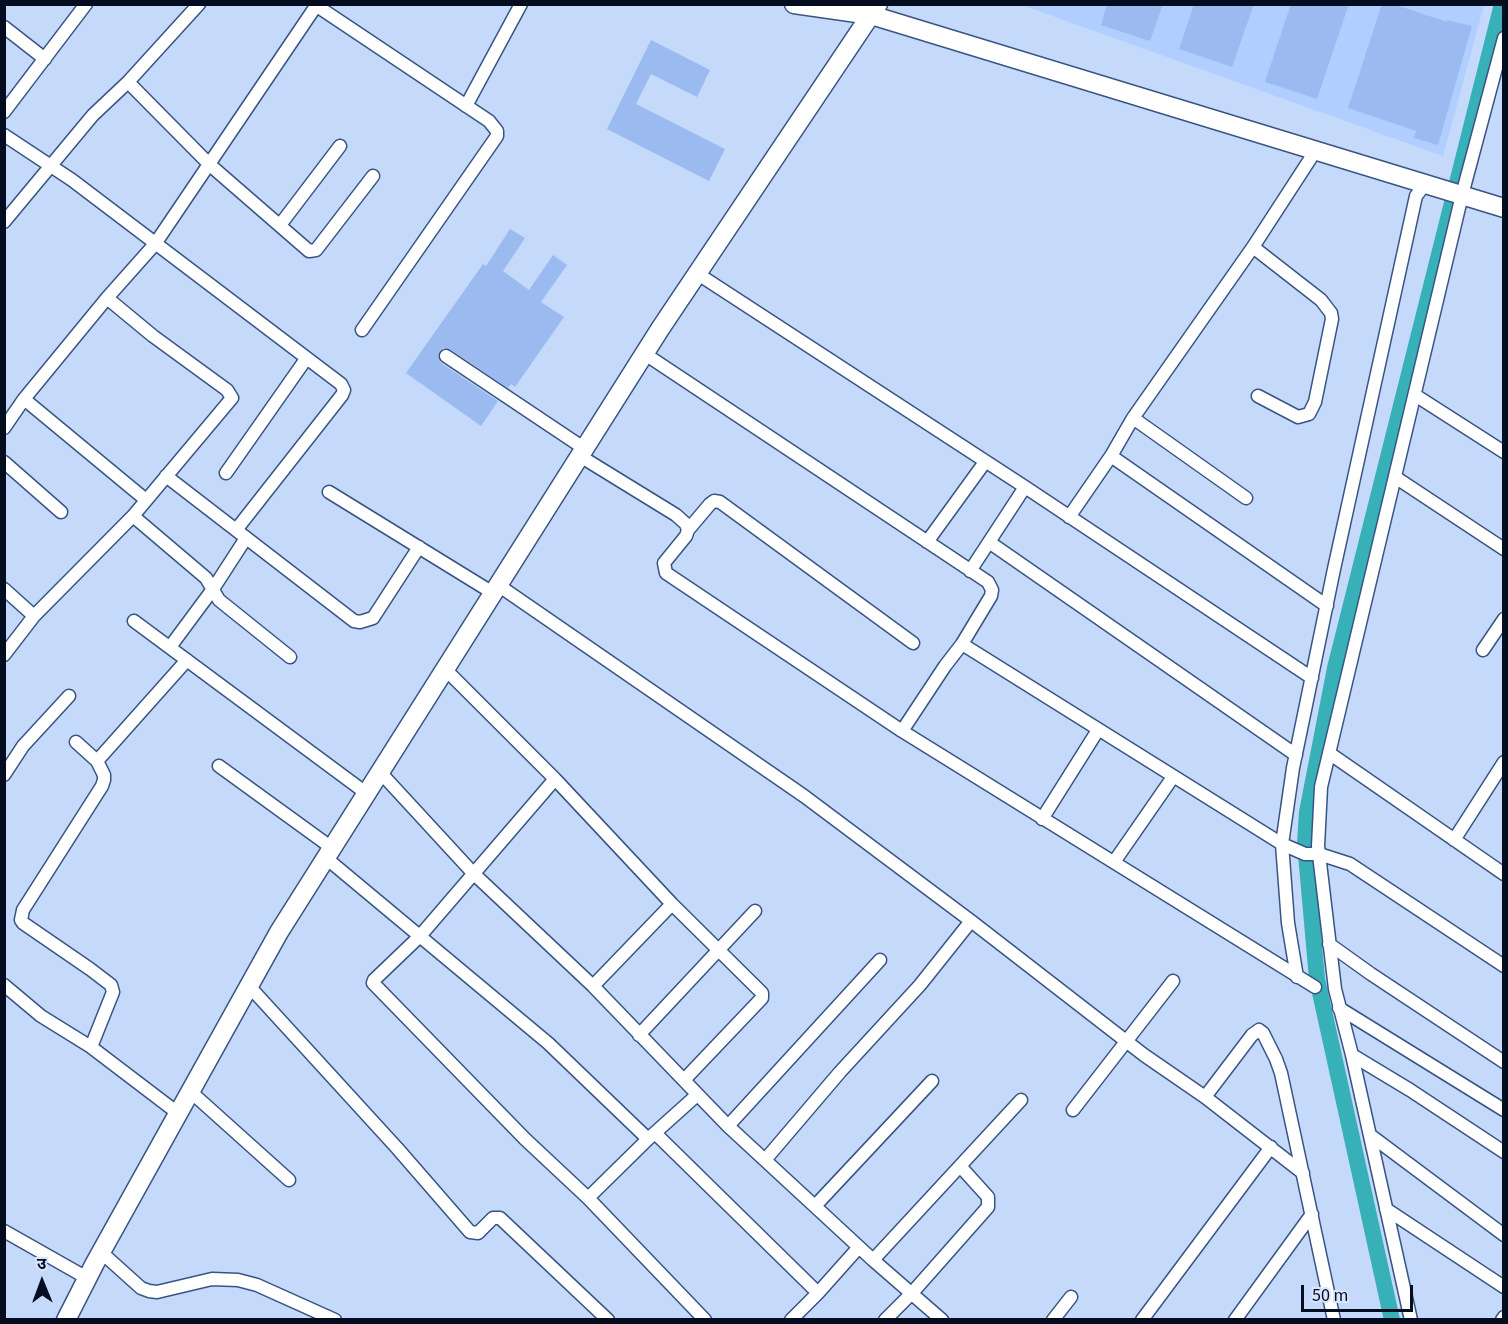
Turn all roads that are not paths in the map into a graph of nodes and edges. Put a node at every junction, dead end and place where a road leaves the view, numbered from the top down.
1 (86, 4) edge
2 (199, 4) edge
3 (521, 4) edge
4 (794, 4) edge
5 (315, 5) edge
6 (874, 10) edge
7 (4, 27) edge
8 (1503, 38) edge
9 (45, 59) junction
10 (128, 82) junction
11 (466, 106) junction
12 (4, 112) edge
13 (4, 135) edge
14 (340, 146) dead end
15 (1316, 150) junction
16 (50, 165) junction
17 (210, 165) junction
18 (373, 176) dead end
19 (1426, 183) junction
20 (1461, 195) junction
21 (1503, 208) edge
22 (4, 222) edge
23 (280, 225) junction
24 (155, 244) junction
25 (1253, 247) junction
26 (698, 274) junction
27 (107, 298) junction
28 (362, 330) dead end
29 (645, 354) junction
30 (446, 356) dead end
31 (306, 359) junction
32 (1415, 395) junction
33 (1258, 396) dead end
34 (24, 399) junction
35 (1134, 418) junction
36 (4, 428) edge
37 (582, 452) junction
38 (1503, 452) edge
39 (1111, 456) junction
40 (4, 462) edge
41 (985, 462) junction
42 (226, 473) dead end
43 (166, 476) junction
44 (1395, 477) junction
45 (1025, 487) junction
46 (329, 492) dead end
47 (1246, 498) dead end
48 (146, 500) junction
49 (61, 512) dead end
50 (132, 516) junction
51 (1069, 516) junction
52 (688, 530) junction
53 (241, 534) junction
54 (927, 542) junction
55 (989, 542) junction
56 (418, 547) junction
57 (1503, 549) edge
58 (970, 571) junction
59 (4, 589) edge
60 (213, 589) junction
61 (496, 589) junction
62 (1327, 606) junction
63 (34, 616) junction
64 (1503, 619) edge
65 (134, 621) dead end
66 (913, 644) dead end
67 (962, 644) junction
68 (170, 647) junction
69 (1483, 650) dead end
70 (4, 655) edge
71 (290, 657) dead end
72 (187, 660) junction
73 (445, 669) junction
74 (1312, 678) junction
75 (69, 696) dead end
76 (1098, 730) junction
77 (902, 731) junction
78 (76, 742) dead end
79 (1329, 753) junction
80 (1296, 755) junction
81 (97, 761) junction
82 (1503, 762) edge
83 (219, 766) dead end
84 (380, 772) junction
85 (4, 775) edge
86 (1173, 777) junction
87 (555, 779) junction
88 (366, 794) junction
89 (1042, 819) junction
90 (1454, 840) junction
91 (1282, 844) junction
92 (329, 853) junction
93 (1319, 854) junction
94 (1114, 862) junction
95 (473, 873) junction
96 (1503, 874) edge
97 (672, 904) junction
98 (755, 911) dead end
99 (971, 921) junction
100 (420, 936) junction
101 (1329, 944) junction
102 (720, 951) junction
103 (880, 960) dead end
104 (1503, 966) edge
105 (1297, 977) junction
106 (1173, 981) dead end
107 (4, 985) edge
108 (249, 986) junction
109 (593, 986) junction
110 (1315, 987) dead end
111 (1339, 1008) junction
112 (639, 1035) junction
113 (1126, 1042) junction
114 (91, 1047) junction
115 (1352, 1055) junction
116 (1503, 1062) edge
117 (684, 1080) junction
118 (932, 1081) dead end
119 (191, 1092) junction
120 (697, 1095) junction
121 (1205, 1097) junction
122 (1021, 1100) dead end
123 (1073, 1110) dead end
124 (1503, 1110) edge
125 (179, 1114) junction
126 (728, 1126) junction
127 (1370, 1135) junction
128 (652, 1137) junction
129 (1271, 1147) junction
130 (1503, 1152) edge
131 (765, 1160) junction
132 (960, 1166) junction
133 (1303, 1173) junction
134 (289, 1180) dead end
135 (588, 1197) junction
136 (815, 1206) junction
137 (1386, 1209) junction
138 (1312, 1214) junction
139 (4, 1231) edge
140 (1503, 1235) edge
141 (859, 1246) junction
142 (101, 1252) junction
143 (873, 1260) junction
144 (87, 1278) junction
145 (1503, 1287) edge
146 (818, 1293) junction
147 (912, 1293) junction
148 (1071, 1297) dead end
149 (1330, 1316) edge
150 (66, 1320) edge
151 (335, 1320) edge
152 (608, 1320) edge
153 (705, 1320) edge
154 (790, 1320) edge
155 (885, 1320) edge
156 (942, 1320) edge
157 (1053, 1320) edge
158 (1143, 1320) edge
159 (1235, 1320) edge
160 (1411, 1320) edge

1 - 9 street
2 - 10 street
3 - 11 street
4 - 6 main road
5 - 11 street
5 - 17 street
6 - 15 main road
6 - 26 main road
7 - 9 street
8 - 20 street
9 - 12 street
10 - 16 street
10 - 17 street
11 - 28 street
13 - 16 street
14 - 23 street
15 - 19 main road
15 - 25 street
16 - 22 street
16 - 24 street
17 - 23 street
17 - 24 street
18 - 23 street
19 - 20 main road
19 - 62 street
20 - 21 main road
20 - 32 street
24 - 27 street
24 - 31 street
25 - 33 street
25 - 35 street
26 - 29 main road
26 - 41 street
27 - 34 street
27 - 43 street
29 - 37 main road
29 - 54 street
30 - 37 street
31 - 42 street
31 - 53 street
32 - 38 street
32 - 44 street
34 - 36 street
34 - 48 street
35 - 39 street
35 - 47 street
37 - 52 street
37 - 61 main road
39 - 51 street
39 - 62 street
40 - 49 street
41 - 45 street
41 - 54 street
43 - 48 street
43 - 53 street
44 - 57 street
44 - 79 street
45 - 51 street
45 - 55 street
46 - 56 street
48 - 50 street
50 - 60 street
50 - 63 street
51 - 74 street
52 - 66 street
52 - 77 street
53 - 56 street
53 - 60 street
54 - 58 street
55 - 58 street
55 - 80 street
56 - 61 street
58 - 67 street
59 - 63 street
60 - 68 street
60 - 71 street
61 - 73 main road
61 - 99 street
62 - 74 street
63 - 70 street
64 - 69 street
65 - 68 street
67 - 76 street
67 - 77 street
68 - 72 street
72 - 81 street
72 - 88 street
73 - 84 main road
73 - 87 street
74 - 80 street
75 - 85 street
76 - 86 street
76 - 89 street
77 - 89 street
78 - 81 street
79 - 90 street
79 - 93 street
80 - 91 street
81 - 114 street
82 - 90 street
83 - 92 street
84 - 88 main road
84 - 95 street
86 - 91 street
86 - 94 street
87 - 95 street
87 - 97 street
88 - 92 main road
89 - 94 street
90 - 96 street
91 - 93 street
91 - 105 street
92 - 100 street
92 - 108 main road
93 - 101 street
93 - 104 street
94 - 105 street
95 - 100 street
95 - 109 street
97 - 102 street
97 - 109 street
98 - 102 street
99 - 113 street
99 - 131 street
100 - 128 street
100 - 135 street
101 - 111 street
101 - 116 street
102 - 112 street
102 - 117 street
103 - 126 street
105 - 110 street
106 - 113 street
107 - 114 street
108 - 119 main road
108 - 152 street
109 - 112 street
111 - 115 street
111 - 124 street
112 - 117 street
113 - 121 street
113 - 123 street
114 - 125 street
115 - 127 street
115 - 130 street
117 - 120 street
118 - 136 street
119 - 125 main road
119 - 134 street
120 - 126 street
120 - 128 street
121 - 129 street
121 - 133 street
122 - 132 street
125 - 142 main road
126 - 131 street
127 - 137 street
127 - 140 street
128 - 135 street
128 - 146 street
129 - 133 street
129 - 158 street
131 - 136 street
132 - 143 street
132 - 147 street
133 - 138 street
135 - 153 street
136 - 141 street
137 - 145 street
137 - 160 street
138 - 149 street
138 - 159 street
139 - 144 street
141 - 143 street
141 - 146 street
142 - 144 main road
142 - 151 street
143 - 147 street
144 - 150 main road
146 - 154 street
147 - 155 street
147 - 156 street
148 - 157 street

